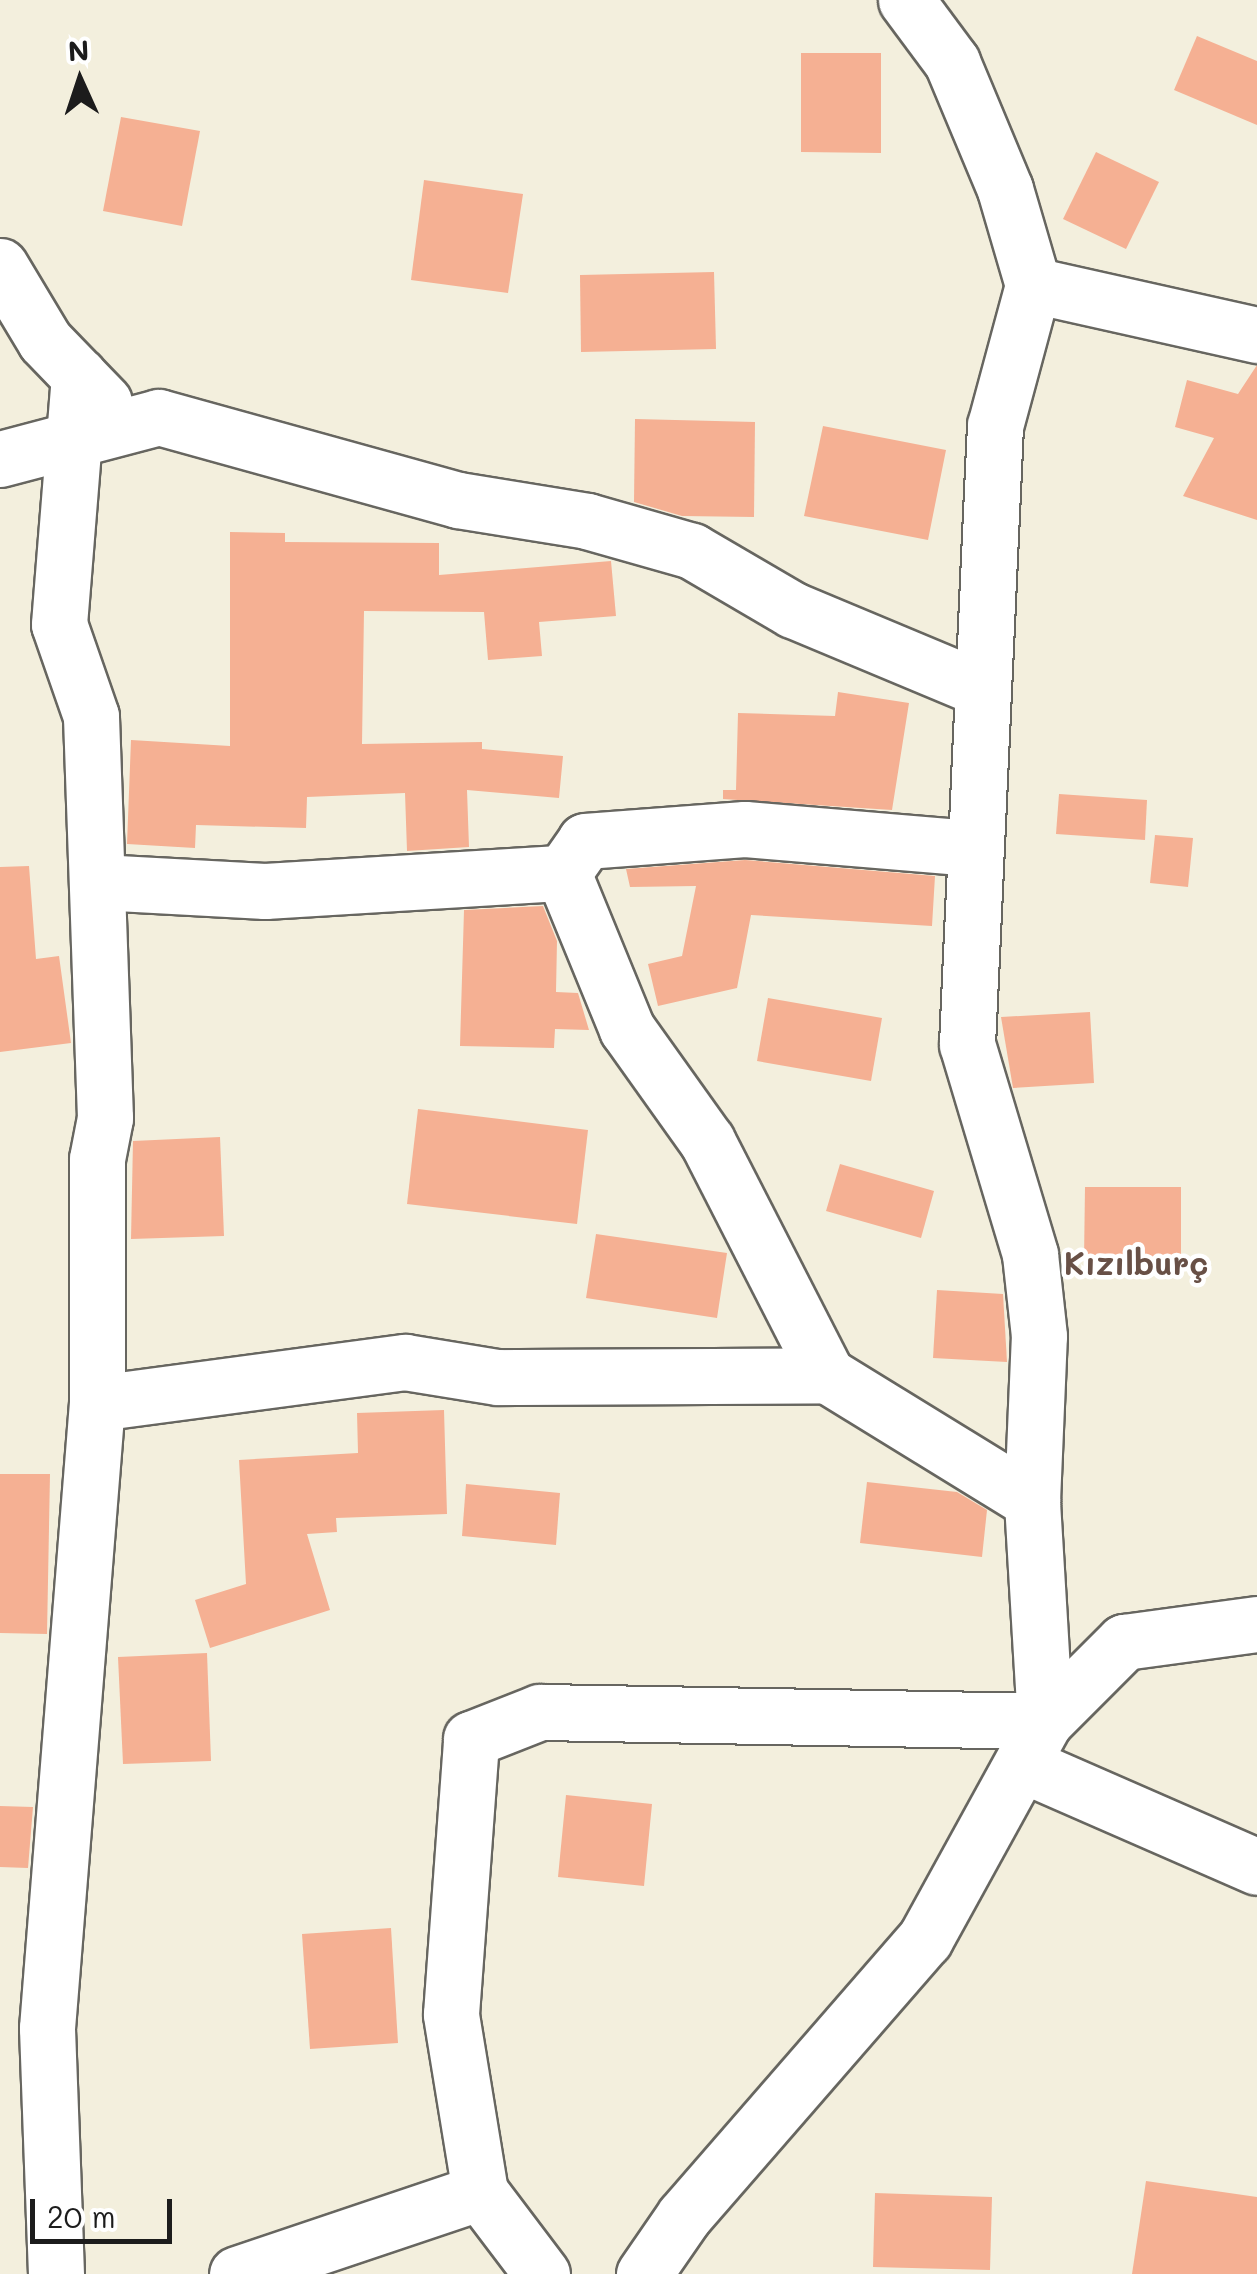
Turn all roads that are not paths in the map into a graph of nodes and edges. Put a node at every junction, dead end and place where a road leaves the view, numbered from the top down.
1 (927, 10) edge
2 (0, 266) edge
3 (1032, 285) junction
4 (1257, 334) edge
5 (79, 376) junction
6 (129, 428) junction
7 (76, 444) junction
8 (0, 459) edge
9 (982, 689) junction
10 (973, 848) junction
11 (564, 873) junction
12 (99, 882) junction
13 (827, 1375) junction
14 (98, 1403) junction
15 (1032, 1502) junction
16 (1257, 1624) edge
17 (1034, 1743) junction
18 (1257, 1867) edge
19 (480, 2192) junction
20 (56, 2274) edge
21 (237, 2274) edge
22 (542, 2274) edge
23 (644, 2274) edge

1 - 3 street
2 - 5 street
3 - 4 street
3 - 9 street
5 - 6 street
5 - 7 street
6 - 7 street
6 - 9 street
7 - 8 street
7 - 12 street
9 - 10 street
10 - 11 street
10 - 15 street
11 - 12 street
11 - 13 street
12 - 14 street
13 - 14 street
13 - 15 street
14 - 20 street
15 - 17 street
16 - 17 street
17 - 18 street
17 - 19 street
17 - 23 street
19 - 21 street
19 - 22 street

